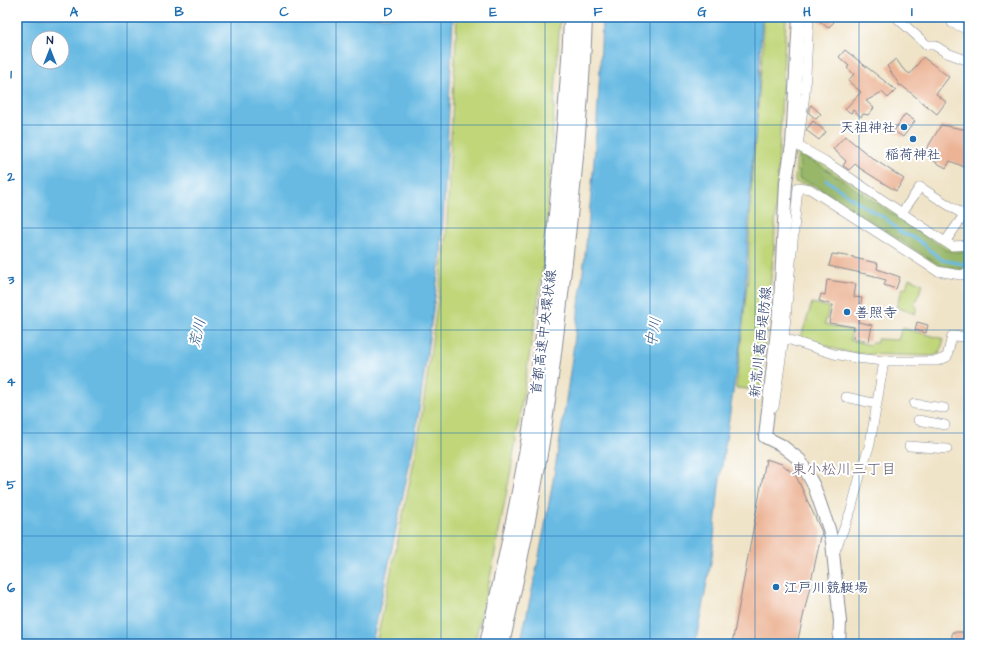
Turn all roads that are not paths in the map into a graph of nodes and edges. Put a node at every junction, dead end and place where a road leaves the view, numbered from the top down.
1 (572, 17) edge
2 (584, 17) edge
3 (799, 17) edge
4 (814, 17) edge
5 (900, 17) edge
6 (809, 21) edge
7 (952, 23) dead end
8 (969, 30) edge
9 (969, 61) edge
10 (795, 145) junction
11 (901, 214) junction
12 (945, 242) junction
13 (969, 245) edge
14 (969, 272) edge
15 (785, 286) junction
16 (969, 337) edge
17 (784, 338) junction
18 (884, 361) junction
19 (846, 397) dead end
20 (877, 404) junction
21 (914, 404) dead end
22 (944, 408) dead end
23 (918, 420) dead end
24 (945, 425) dead end
25 (769, 440) junction
26 (909, 446) dead end
27 (947, 449) dead end
28 (834, 555) junction
29 (488, 644) edge
30 (501, 644) edge
31 (839, 644) edge

1 - 29 highway, 首都高速中央環状線
2 - 30 highway, 首都高速中央環状線
3 - 10 main road, 新荒川葛西堤防線
4 - 6 street
5 - 9 street
6 - 10 street
7 - 8 street
10 - 11 street
10 - 15 main road, 新荒川葛西堤防線
11 - 12 street
11 - 12 street
12 - 13 street
14 - 15 street
15 - 17 street
15 - 25 main road, 新荒川葛西堤防線
16 - 18 street
17 - 18 street
17 - 25 street
18 - 20 street
19 - 20 street
20 - 28 street
21 - 22 street
23 - 24 street
25 - 28 main road
26 - 27 street
28 - 31 main road

